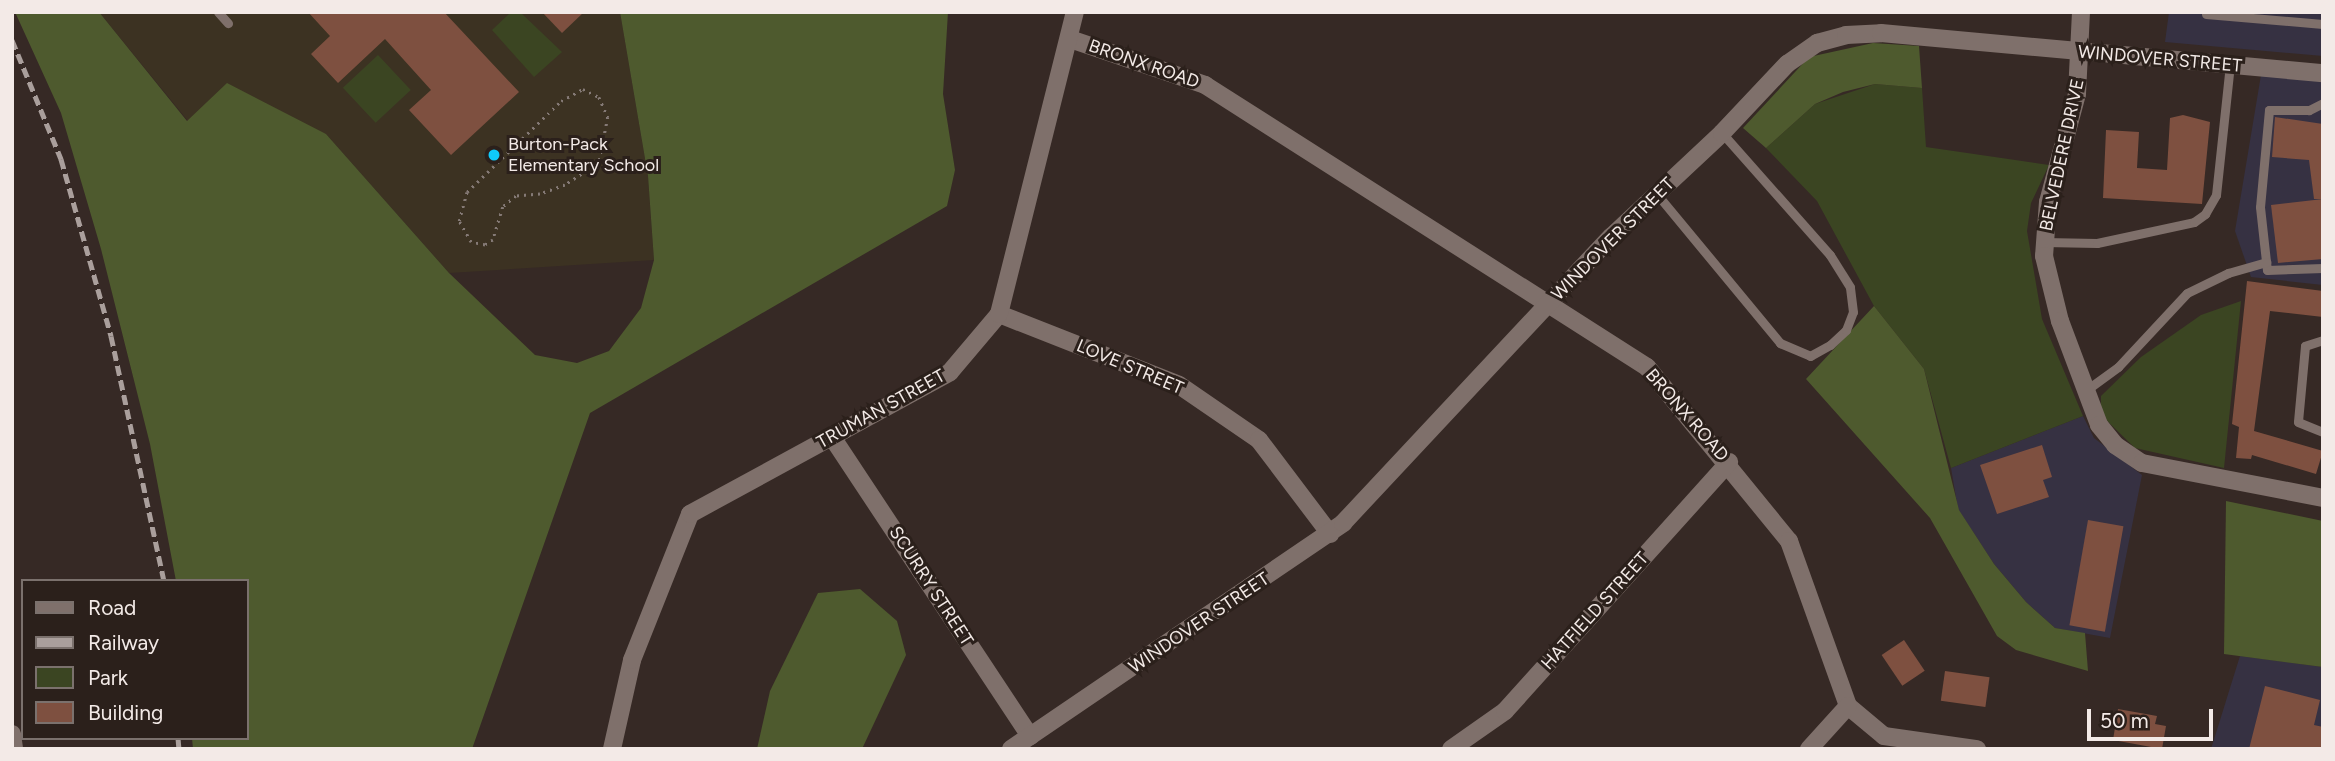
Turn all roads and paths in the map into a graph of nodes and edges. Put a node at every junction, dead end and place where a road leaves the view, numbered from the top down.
1 (218, 12) edge
2 (1075, 12) edge
3 (2081, 12) edge
4 (2206, 15) dead end
5 (228, 23) dead end
6 (2323, 24) edge
7 (1070, 38) junction
8 (2082, 53) junction
9 (2230, 64) junction
10 (2323, 73) edge
11 (2323, 103) edge
12 (1722, 133) junction
13 (472, 186) joint
14 (1656, 193) junction
15 (2043, 242) junction
16 (2266, 262) junction
17 (2323, 268) edge
18 (1549, 304) junction
19 (999, 314) junction
20 (2323, 340) edge
21 (2084, 392) junction
22 (2323, 432) edge
23 (832, 436) junction
24 (1729, 462) junction
25 (2323, 498) edge
26 (1330, 534) junction
27 (1848, 706) junction
28 (12, 734) edge
29 (1030, 736) junction
30 (14, 749) edge
31 (612, 749) edge
32 (1011, 749) edge
33 (1451, 749) edge
34 (1809, 749) edge
35 (1977, 749) edge

1 - 5 lane
2 - 7 street, TRUMAN STREET
3 - 8 street, BELVEDERE DRIVE
4 - 6 lane
7 - 18 street, BRONX ROAD
7 - 19 street, TRUMAN STREET
8 - 9 street, WINDOVER STREET
8 - 12 street, WINDOVER STREET
8 - 15 street, BELVEDERE DRIVE
9 - 10 street, WINDOVER STREET
9 - 15 lane
11 - 16 lane
12 - 14 street, WINDOVER STREET
12 - 14 lane
13 - 13 path
14 - 18 street, WINDOVER STREET
15 - 21 street, BELVEDERE DRIVE
16 - 17 lane
16 - 21 lane
18 - 24 street, BRONX ROAD
18 - 26 street, WINDOVER STREET
19 - 23 street, TRUMAN STREET
19 - 26 street, LOVE STREET
20 - 22 lane
21 - 25 street, BELVEDERE DRIVE
23 - 29 street, SCURRY STREET
23 - 31 street, TRUMAN STREET
24 - 27 street, BRONX ROAD
24 - 33 street, HATFIELD STREET
26 - 29 street, WINDOVER STREET
27 - 34 street
27 - 35 street
28 - 30 street
29 - 32 street, WINDOVER STREET

